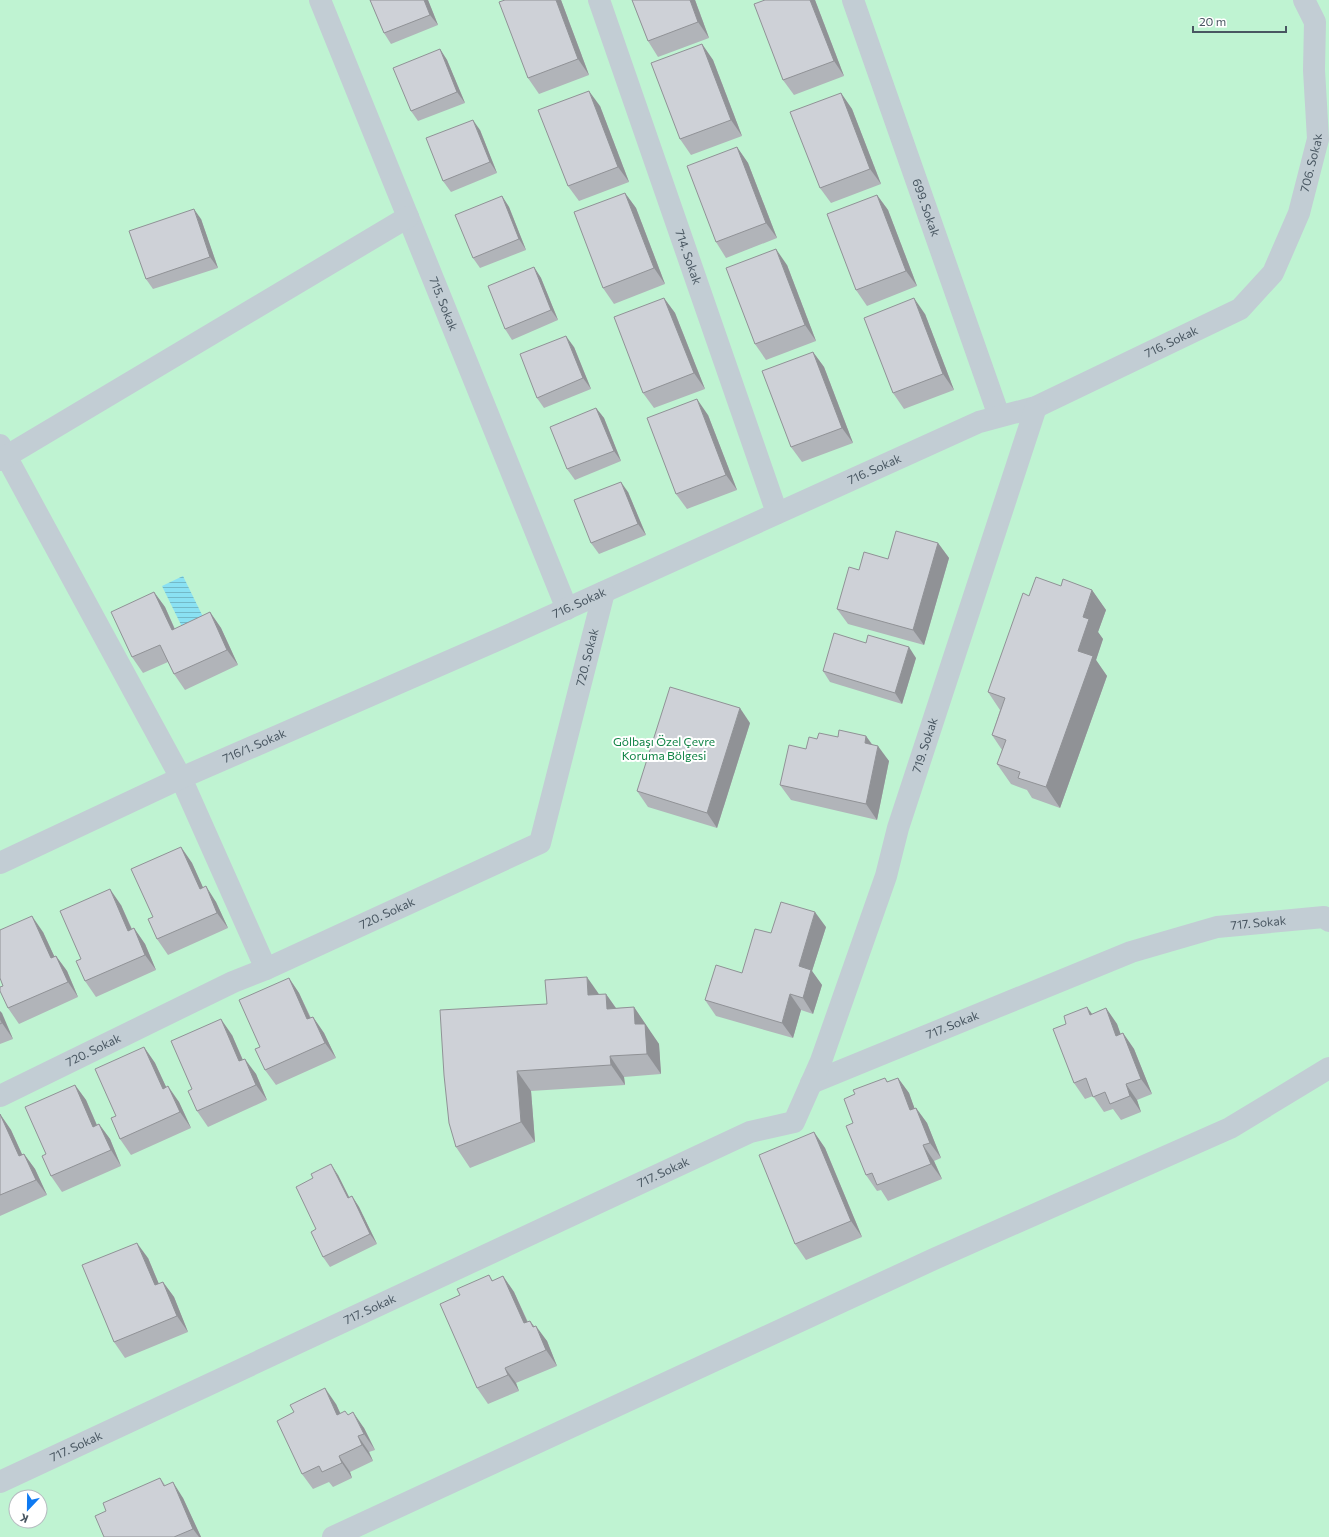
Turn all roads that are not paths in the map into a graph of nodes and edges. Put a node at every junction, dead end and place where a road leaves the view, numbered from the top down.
1 (320, 0) edge
2 (599, 0) edge
3 (853, 0) edge
4 (1304, 0) edge
5 (408, 217) junction
6 (1240, 309) joint
7 (1036, 407) junction
8 (999, 416) junction
9 (2, 454) edge
10 (776, 514) junction
11 (604, 592) junction
12 (567, 609) junction
13 (510, 634) joint
14 (181, 778) junction
15 (0, 863) edge
16 (1329, 921) edge
17 (266, 969) junction
18 (1329, 1068) edge
19 (811, 1083) junction
20 (0, 1096) edge
21 (0, 1482) edge
22 (333, 1537) edge

1 - 5 street, 715. Sokak
2 - 10 street, 714. Sokak
3 - 8 street, 699. Sokak
4 - 6 street, 706. Sokak
5 - 9 street
5 - 12 street, 715. Sokak
6 - 7 street, 716. Sokak
7 - 8 street, 716. Sokak
7 - 19 street, 719. Sokak
8 - 10 street, 716. Sokak
9 - 14 street
10 - 11 street, 716. Sokak
11 - 12 street, 716. Sokak
11 - 17 street, 720. Sokak
12 - 13 street, 716. Sokak
13 - 14 street, 716/1. Sokak
14 - 15 street, 716/1. Sokak
14 - 17 street
16 - 19 street, 717. Sokak
17 - 20 street, 720. Sokak
18 - 22 street
19 - 21 street, 717. Sokak

